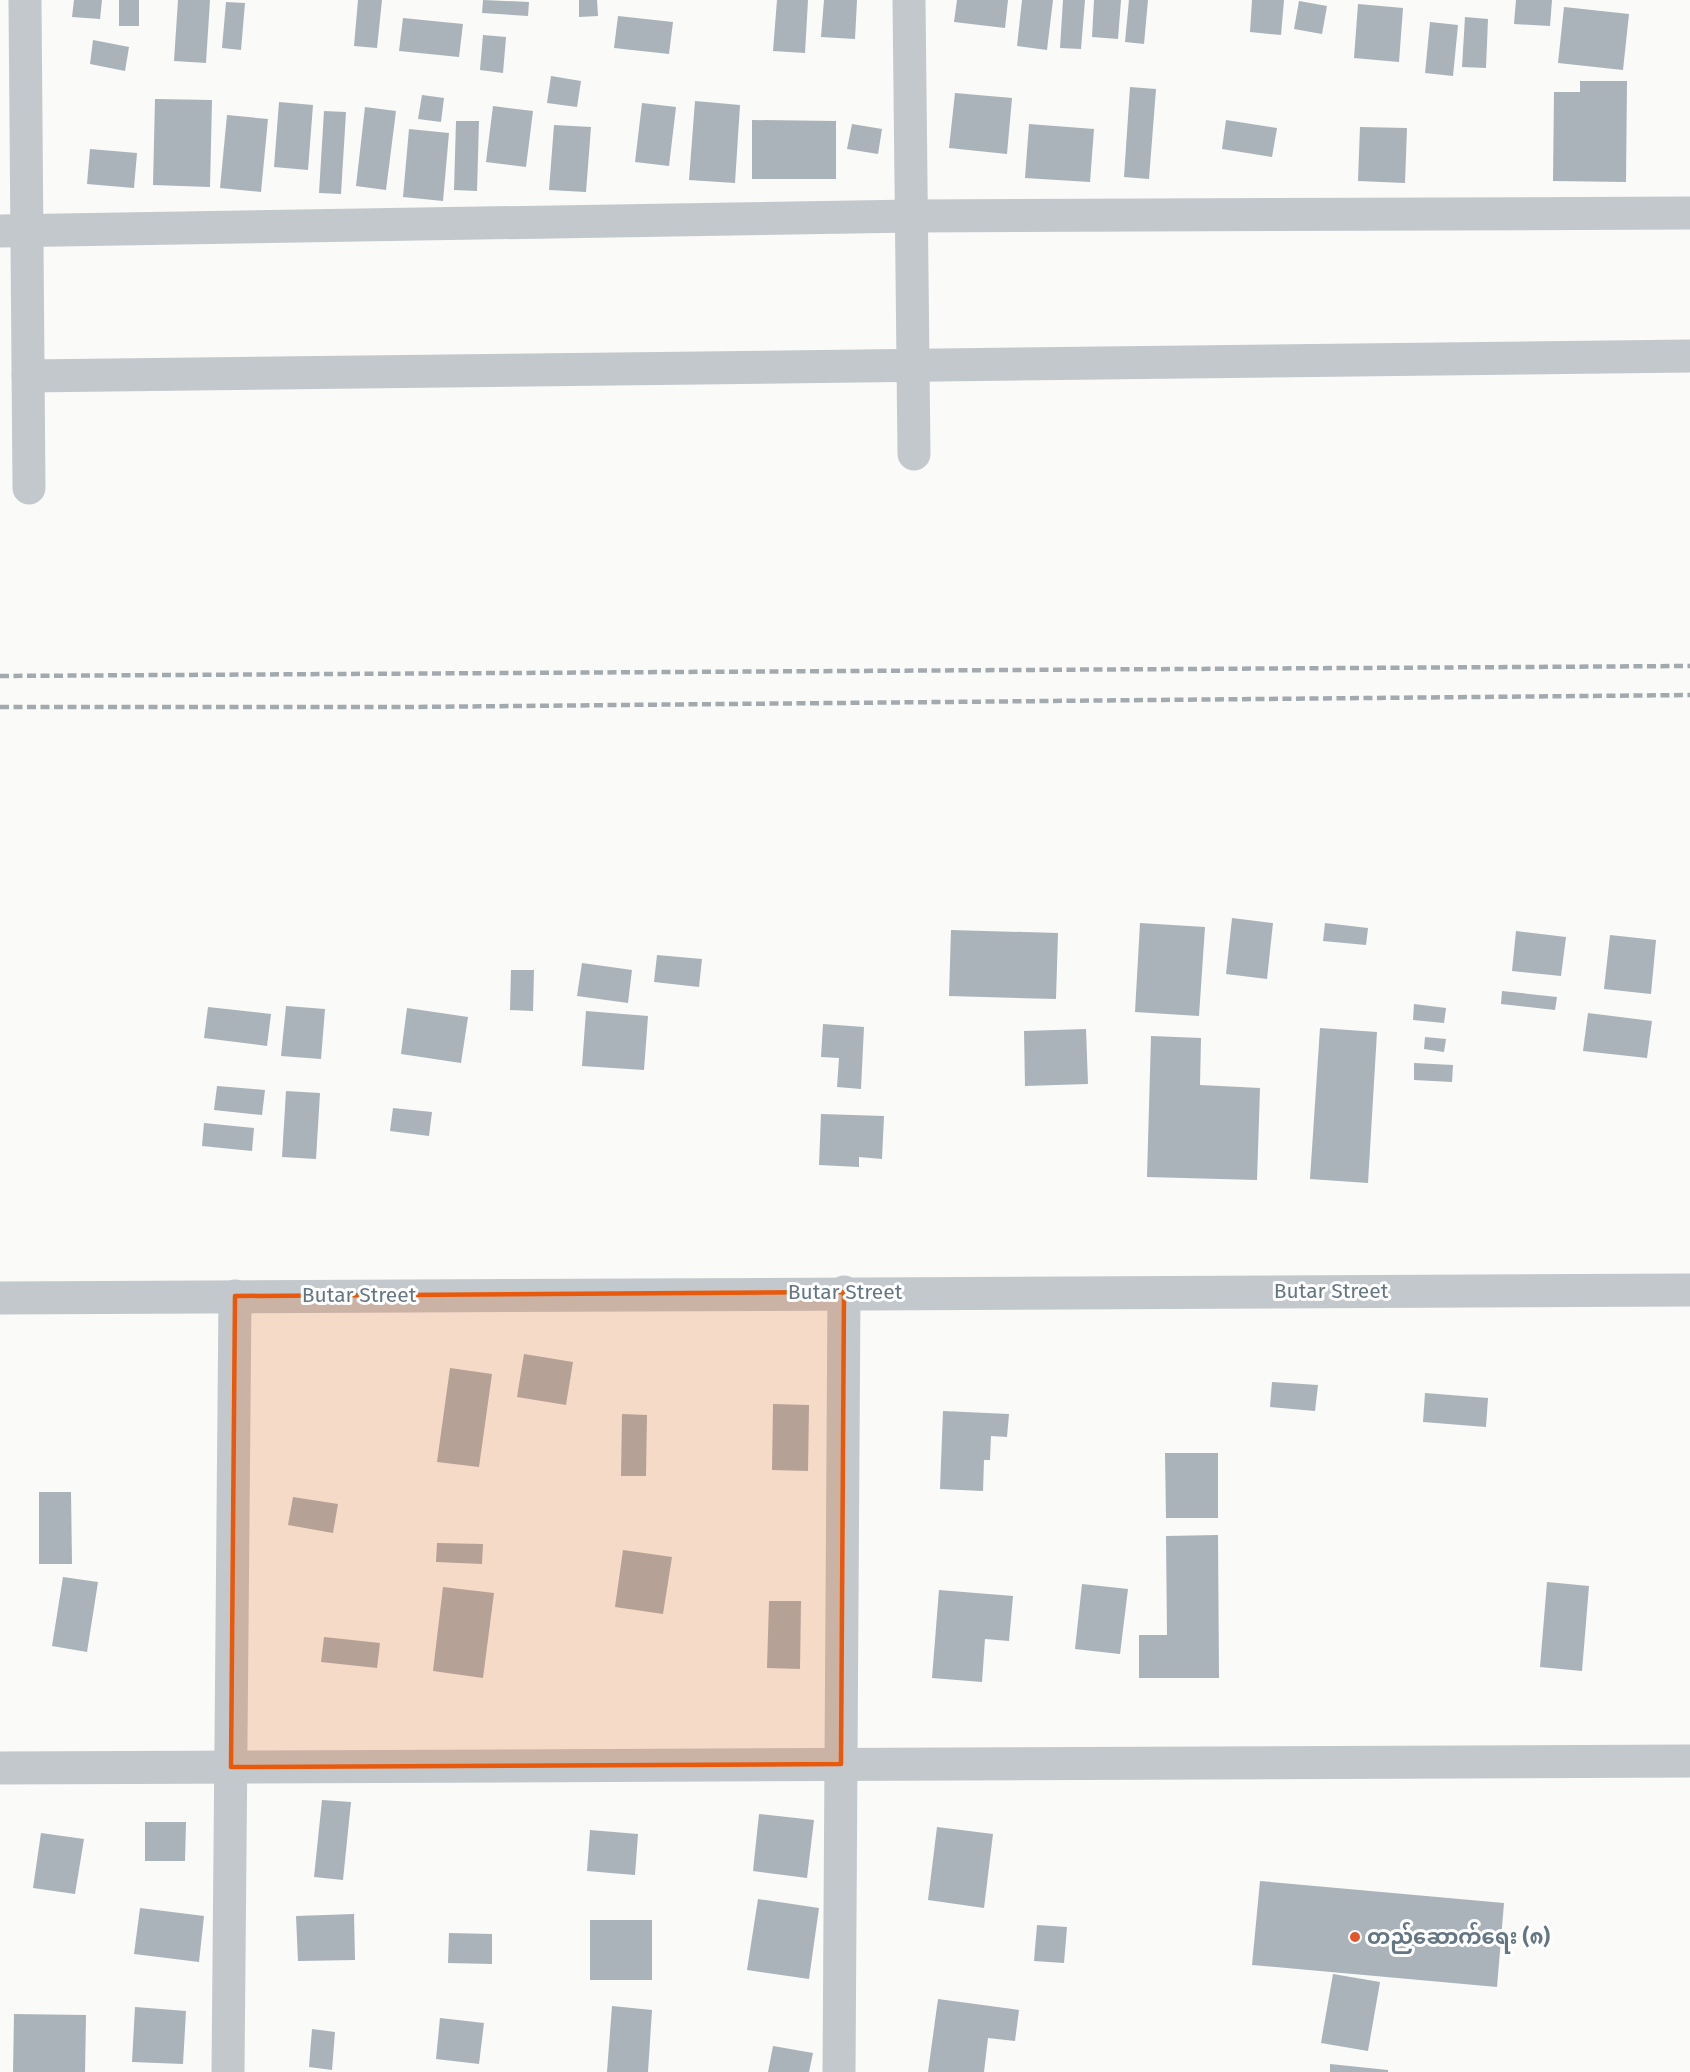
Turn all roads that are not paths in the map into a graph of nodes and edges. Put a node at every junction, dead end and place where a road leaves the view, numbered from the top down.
1 (25, 0) edge
2 (909, 0) edge
3 (1690, 213) edge
4 (912, 216) junction
5 (13, 231) edge
6 (1690, 356) edge
7 (913, 365) junction
8 (28, 376) junction
9 (914, 454) dead end
10 (29, 488) dead end
11 (1690, 1290) edge
12 (844, 1292) junction
13 (235, 1296) junction
14 (0, 1298) edge
15 (1690, 1761) edge
16 (841, 1764) junction
17 (231, 1767) junction
18 (0, 1768) edge
19 (228, 2072) edge
20 (839, 2072) edge

1 - 5 street
2 - 4 street
3 - 4 street
4 - 5 street
4 - 7 street
5 - 8 street
6 - 7 street
7 - 8 street
7 - 9 street
8 - 10 street
11 - 12 street, Butar Street
12 - 13 street, Butar Street
12 - 16 street
13 - 14 street, Butar Street
13 - 17 street
15 - 16 street
16 - 17 street
16 - 20 street
17 - 18 street
17 - 19 street

